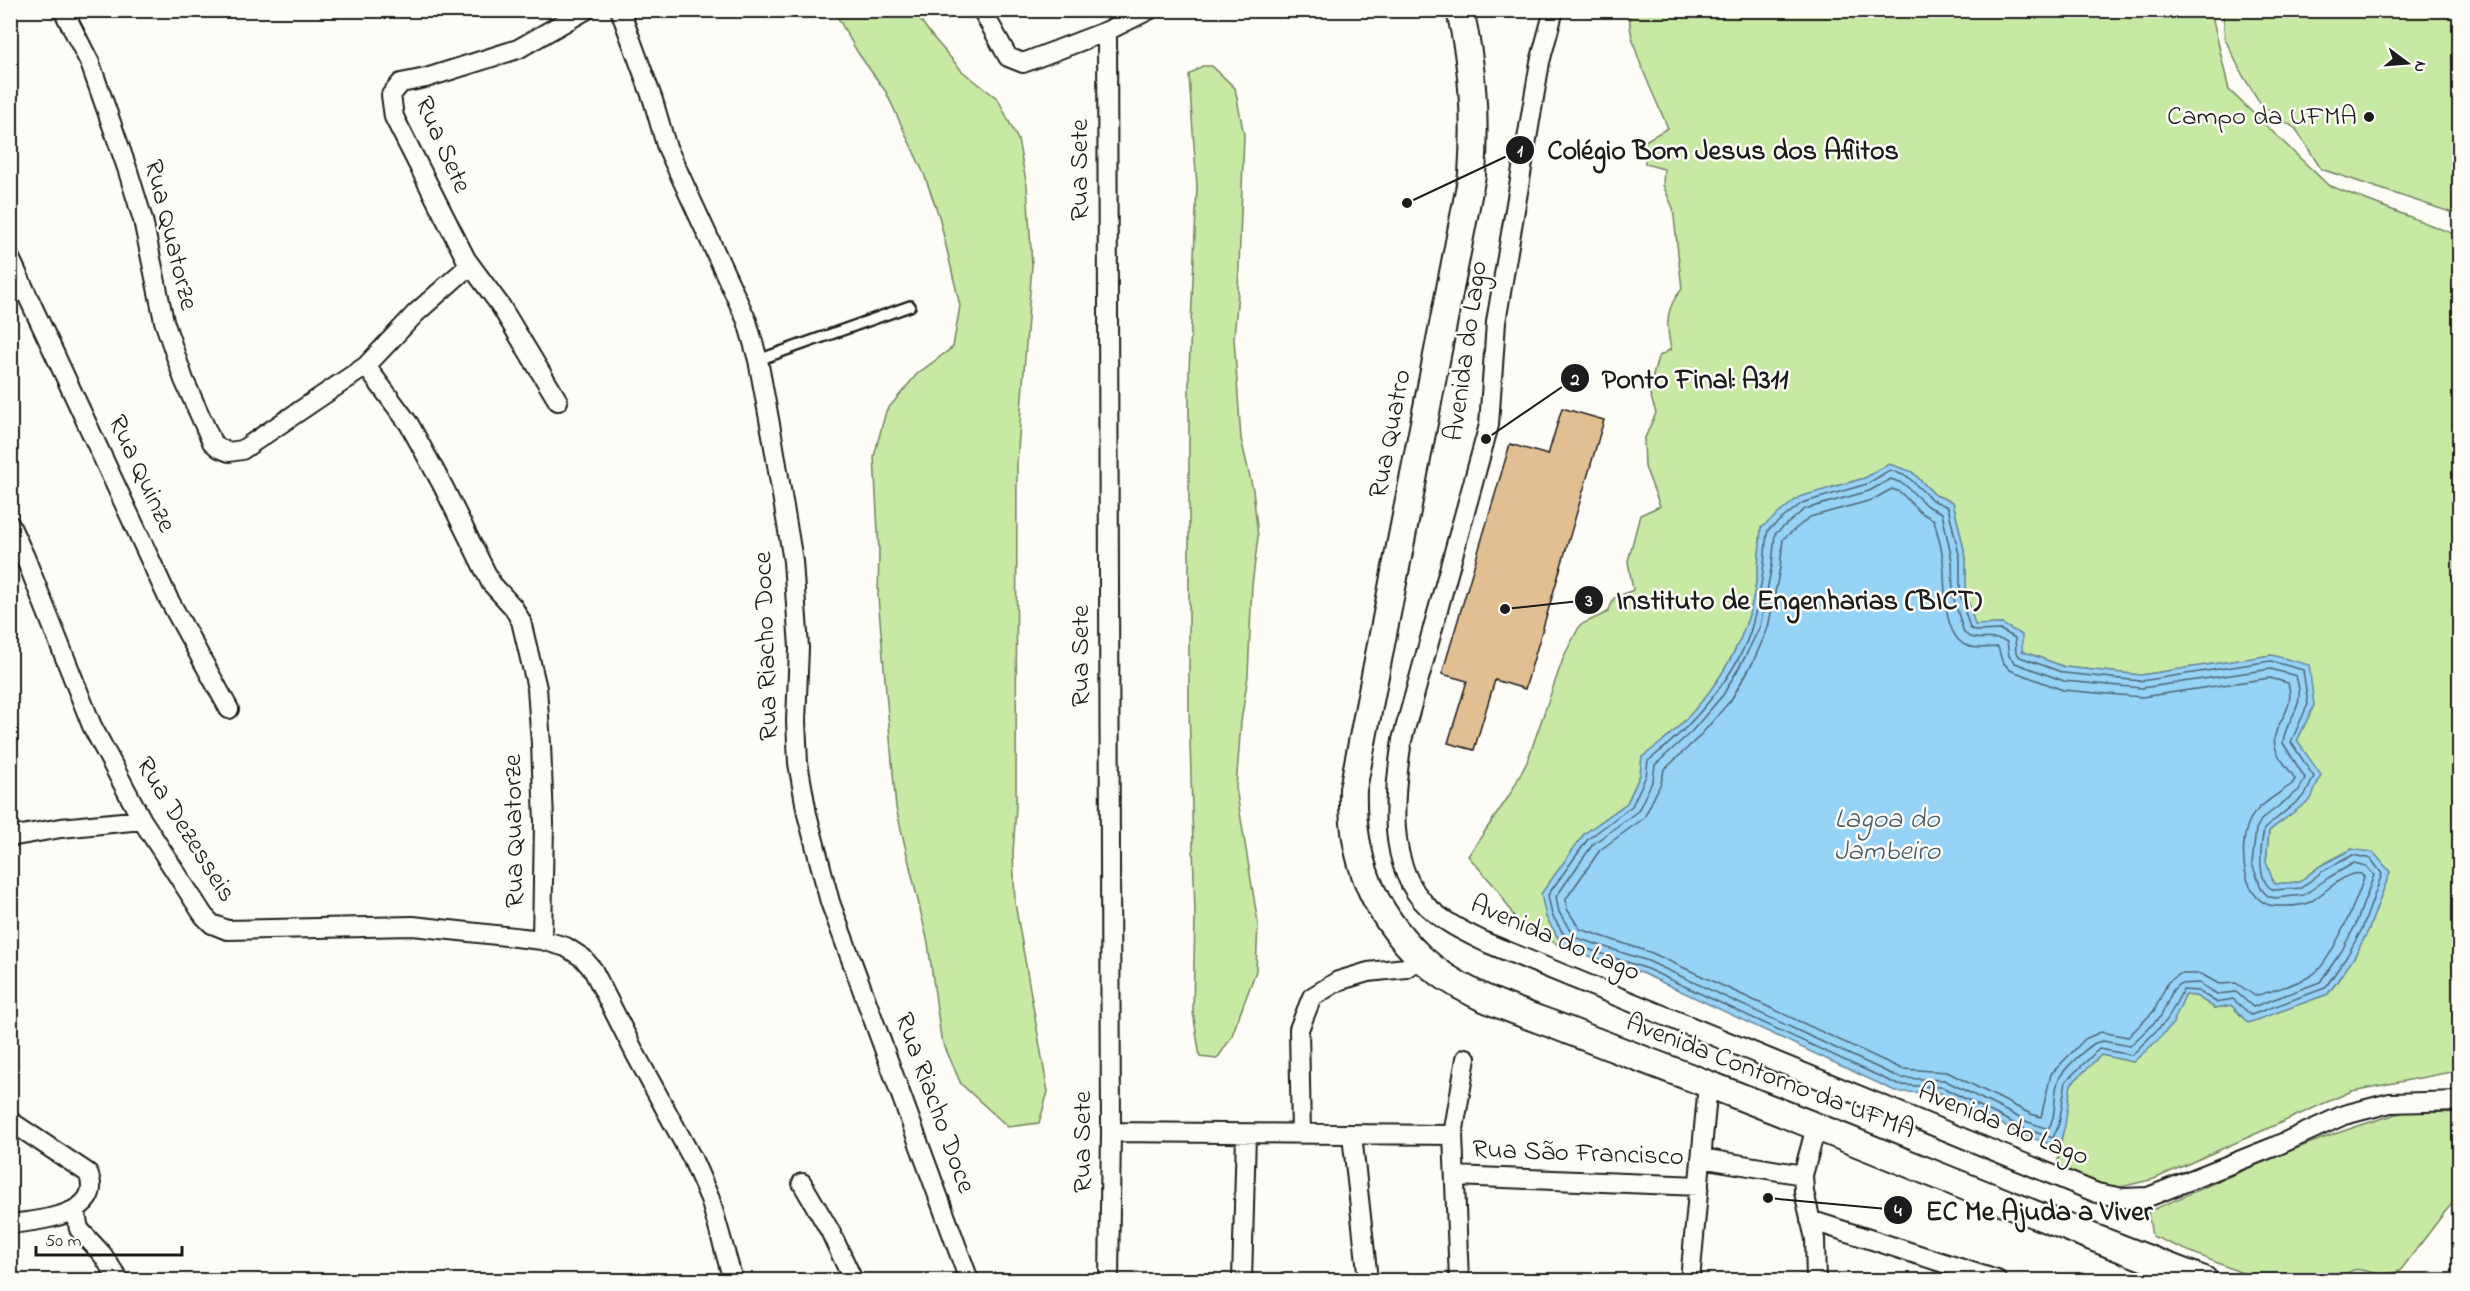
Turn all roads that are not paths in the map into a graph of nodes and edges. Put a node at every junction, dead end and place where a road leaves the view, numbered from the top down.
1 (63, 10) edge
2 (586, 10) edge
3 (620, 10) edge
4 (982, 10) edge
5 (1460, 10) edge
6 (1554, 10) edge
7 (1144, 11) edge
8 (1107, 31) junction
9 (10, 258) edge
10 (470, 265) junction
11 (910, 306) dead end
12 (758, 360) junction
13 (366, 366) junction
14 (558, 401) dead end
15 (10, 525) edge
16 (229, 709) dead end
17 (142, 820) junction
18 (10, 837) edge
19 (1362, 868) joint
20 (542, 940) junction
21 (1420, 957) junction
22 (1466, 1058) dead end
23 (1708, 1084) junction
24 (2460, 1101) edge
25 (10, 1121) edge
26 (1816, 1127) junction
27 (1111, 1132) junction
28 (1246, 1134) junction
29 (1301, 1134) junction
30 (1352, 1135) junction
31 (1453, 1135) junction
32 (1701, 1158) junction
33 (1803, 1175) junction
34 (1455, 1176) junction
35 (802, 1183) dead end
36 (1699, 1186) junction
37 (75, 1209) junction
38 (1810, 1220) junction
39 (10, 1224) edge
40 (2183, 1278) edge
41 (119, 1281) edge
42 (733, 1281) edge
43 (853, 1281) edge
44 (969, 1281) edge
45 (1109, 1281) edge
46 (1242, 1281) edge
47 (1368, 1281) edge
48 (1459, 1281) edge
49 (1690, 1281) edge
50 (1816, 1281) edge
51 (1997, 1281) edge

1 - 13 street, Rua Quatorze
2 - 10 street, Rua Sete
3 - 12 street, Rua Riacho Doce
4 - 8 street
5 - 19 main road, Rua Quatro
6 - 24 street, Avenida do Lago
7 - 8 street
8 - 27 street, Rua Sete
9 - 16 street, Rua Quinze
10 - 13 street
10 - 14 street, Rua Sete
11 - 12 lane
12 - 44 street, Rua Riacho Doce
13 - 20 street, Rua Quatorze
15 - 17 street, Rua Dezesseis
17 - 18 street
17 - 20 street, Rua Dezesseis
19 - 21 main road, Avenida Contorno da UFMA
20 - 42 street, Rua Quatorze
21 - 23 main road, Avenida Contorno da UFMA
21 - 29 street
22 - 31 street
23 - 26 main road, Avenida Contorno da UFMA
23 - 32 street
25 - 37 street
26 - 33 street
26 - 40 main road, Avenida Contorno da UFMA
27 - 28 street
27 - 45 street, Rua Sete
28 - 29 street
28 - 46 street
29 - 30 street
30 - 31 street
30 - 47 street
31 - 34 street
32 - 33 street, Rua São Francisco
32 - 36 street
33 - 38 street
34 - 36 street, Rua São Francisco
34 - 48 street
35 - 43 street
36 - 49 street
37 - 39 street
37 - 41 street
38 - 50 street
38 - 51 street

